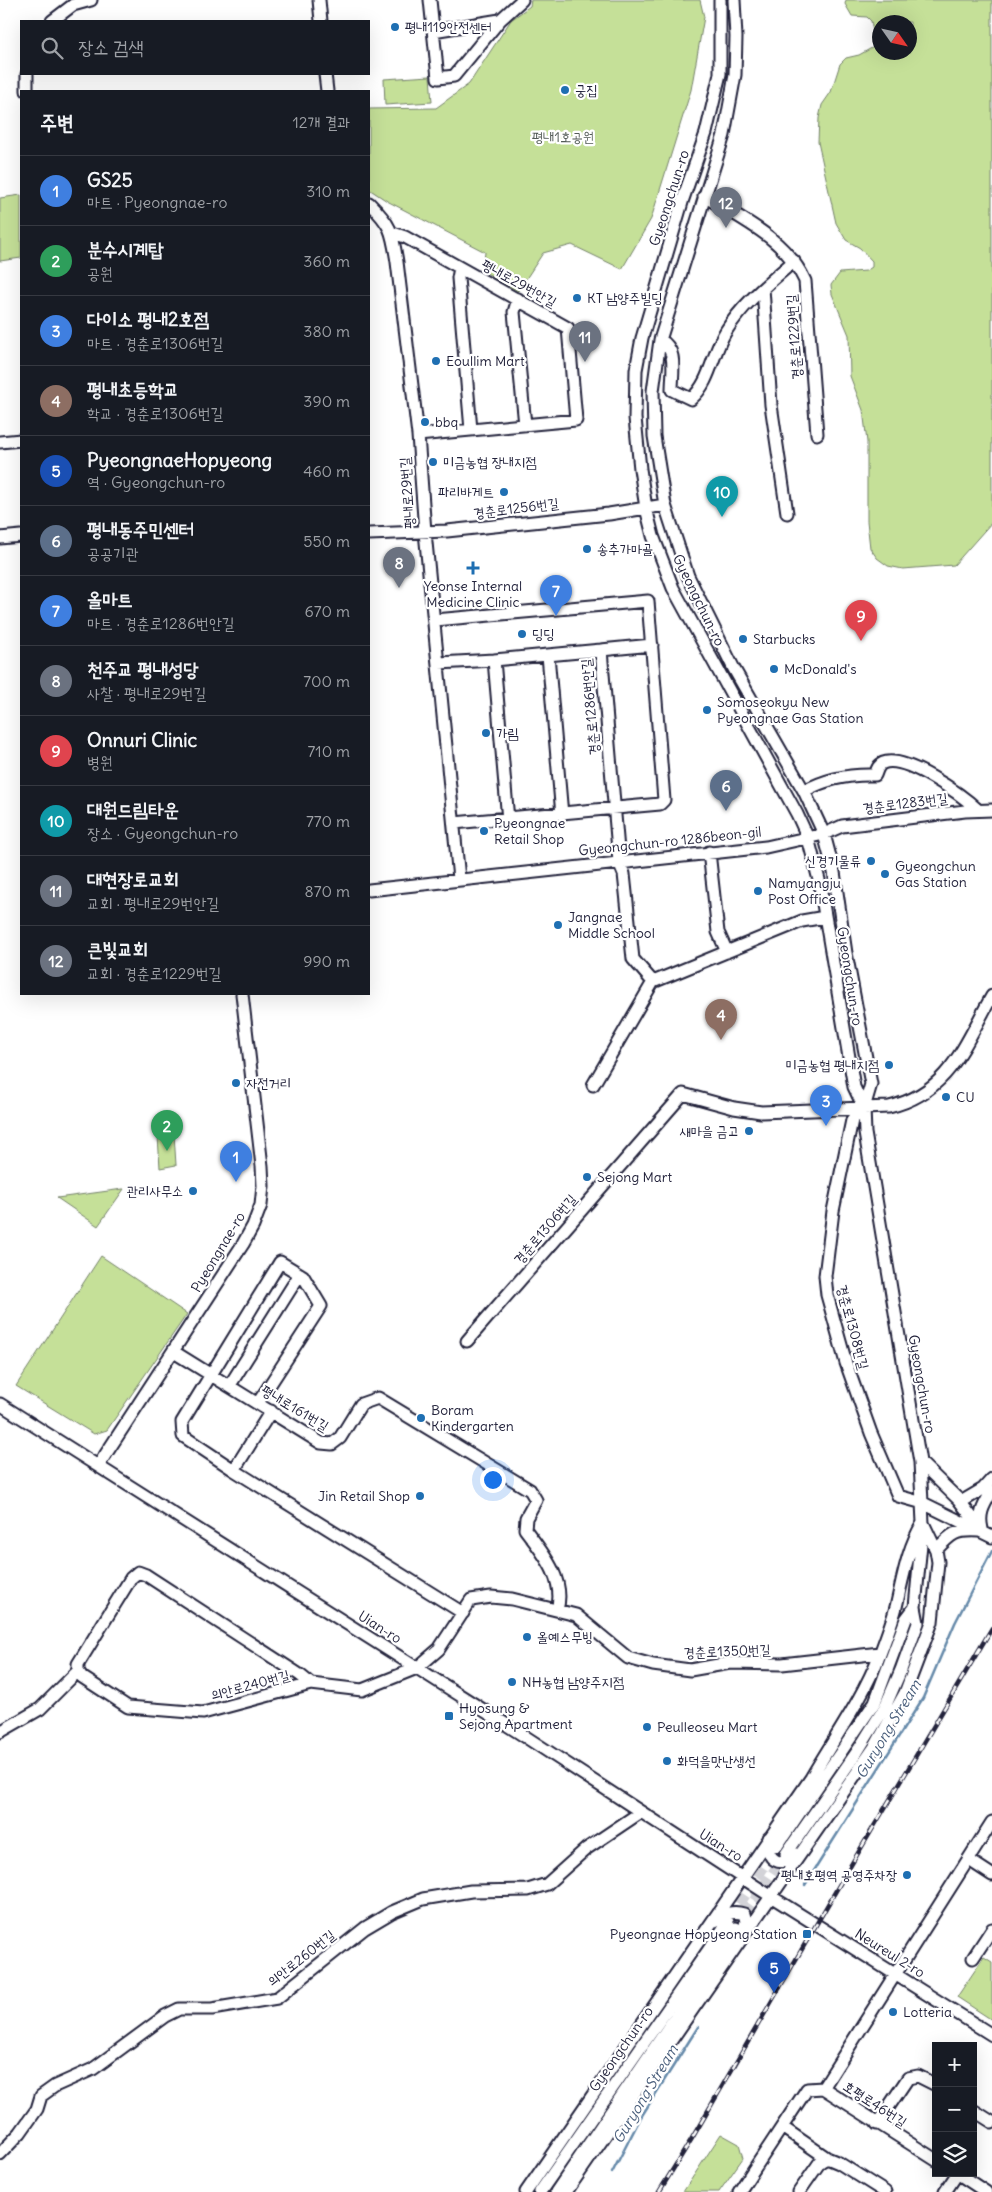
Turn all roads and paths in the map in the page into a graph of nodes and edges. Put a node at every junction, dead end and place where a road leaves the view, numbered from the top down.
1 (91, 0) edge
2 (319, 0) edge
3 (430, 0) edge
4 (522, 0) edge
5 (720, 0) edge
6 (734, 0) edge
7 (53, 20) edge
8 (320, 20) edge
9 (500, 20) junction
10 (433, 31) junction
11 (27, 75) edge
12 (325, 75) edge
13 (27, 90) edge
14 (327, 90) edge
15 (704, 196) junction
16 (370, 205) edge
17 (393, 233) junction
18 (794, 261) junction
19 (460, 268) junction
20 (763, 288) junction
21 (518, 299) junction
22 (660, 340) junction
23 (672, 390) junction
24 (652, 404) junction
25 (525, 425) junction
26 (471, 430) junction
27 (817, 434) dead end
28 (418, 436) junction
29 (20, 440) edge
30 (0, 442) edge
31 (665, 505) junction
32 (646, 508) junction
33 (787, 513) dead end
34 (425, 532) junction
35 (370, 534) edge
36 (20, 536) edge
37 (0, 538) edge
38 (435, 620) junction
39 (652, 646) junction
40 (601, 650) junction
41 (548, 655) junction
42 (494, 660) junction
43 (439, 663) junction
44 (804, 790) junction
45 (614, 809) junction
46 (978, 810) junction
47 (992, 810) edge
48 (562, 815) junction
49 (508, 820) junction
50 (454, 824) junction
51 (824, 834) junction
52 (808, 838) junction
53 (709, 852) junction
54 (619, 862) junction
55 (459, 879) junction
56 (370, 890) edge
57 (825, 917) junction
58 (727, 952) junction
59 (653, 982) junction
60 (242, 995) edge
61 (992, 996) edge
62 (593, 1085) dead end
63 (864, 1108) junction
64 (300, 1274) junction
65 (467, 1341) dead end
66 (174, 1352) junction
67 (210, 1374) junction
68 (230, 1385) junction
69 (258, 1403) junction
70 (0, 1404) edge
71 (271, 1411) junction
72 (920, 1462) junction
73 (98, 1466) junction
74 (234, 1470) junction
75 (992, 1479) edge
76 (992, 1491) edge
77 (961, 1502) junction
78 (923, 1503) junction
79 (923, 1523) junction
80 (988, 1534) edge
81 (936, 1550) junction
82 (557, 1610) junction
83 (463, 1613) junction
84 (880, 1653) junction
85 (854, 1656) junction
86 (417, 1668) junction
87 (78, 1671) junction
88 (870, 1677) junction
89 (311, 1684) junction
90 (0, 1732) edge
91 (641, 1812) junction
92 (992, 1822) edge
93 (770, 1836) junction
94 (806, 1847) junction
95 (781, 1850) tunnel mouth
96 (969, 1860) junction
97 (992, 1874) edge
98 (743, 1877) junction
99 (772, 1897) junction
100 (711, 1923) junction
101 (992, 1929) edge
102 (740, 1942) junction
103 (972, 1958) dead end
104 (895, 1974) junction
105 (992, 2035) edge
106 (932, 2083) edge
107 (822, 2088) junction
108 (977, 2113) edge
109 (992, 2122) edge
110 (877, 2124) junction
111 (782, 2127) junction
112 (0, 2154) edge
113 (827, 2158) junction
114 (932, 2158) edge
115 (954, 2177) edge
116 (963, 2177) edge
117 (526, 2192) edge
118 (540, 2192) edge
119 (556, 2192) edge
120 (566, 2192) edge
121 (739, 2192) edge
122 (799, 2192) edge
123 (885, 2192) edge
124 (945, 2192) edge
125 (986, 2192) edge

1 - 7 street
2 - 8 street
3 - 10 street
4 - 9 street
5 - 32 street, Gyeongchun-ro
6 - 15 street, Gyeongchun-ro
9 - 10 street
9 - 10 street
11 - 13 street
12 - 14 street
15 - 18 street, 경춘로1229번길
15 - 22 street, Gyeongchun-ro
16 - 17 street, 평내로29번길
17 - 19 street, 평내로29번안길
17 - 28 street, 평내로29번길
18 - 20 street
18 - 27 street, 경춘로1229번길
19 - 21 street, 평내로29번안길
19 - 26 street
20 - 23 street
20 - 33 street
21 - 25 street
21 - 25 street, 평내로29번안길
22 - 23 street
22 - 24 street, Gyeongchun-ro
23 - 24 street
24 - 31 street, Gyeongchun-ro
25 - 26 street, 평내로29번안길
26 - 28 street, 평내로29번안길
28 - 34 street, 평내로29번길
29 - 30 street
31 - 32 street, 경춘로1256번길
31 - 44 street, Gyeongchun-ro
32 - 34 street, 경춘로1256번길
32 - 52 street, Gyeongchun-ro
34 - 35 street, 경춘로1256번길
34 - 38 street, 평내로29번길
36 - 37 street
38 - 39 street
38 - 43 street, 평내로29번길
39 - 40 street
39 - 45 street
40 - 41 street, 경춘로1286번안길
40 - 45 street, 경춘로1286번안길
41 - 42 street, 경춘로1286번안길
41 - 48 street
42 - 43 street, 경춘로1286번안길
42 - 49 street
43 - 50 street, 평내로29번길
44 - 46 street
44 - 51 street, Gyeongchun-ro
45 - 48 street
45 - 54 street, 경춘로1286번안길
46 - 47 street, 경춘로1283번길
46 - 51 street, 경춘로1283번길
48 - 49 street
49 - 50 street
50 - 55 street, 평내로29번길
51 - 52 street, Gyeongchun-ro 1286beon-gil
51 - 63 street, Gyeongchun-ro
52 - 53 street, Gyeongchun-ro 1286beon-gil
52 - 57 street, Gyeongchun-ro
53 - 54 street, Gyeongchun-ro 1286beon-gil
53 - 58 street
54 - 55 street, Gyeongchun-ro 1286beon-gil
54 - 59 street, 경춘로1286번안길
55 - 56 street, Gyeongchun-ro 1286beon-gil
57 - 58 street
57 - 63 street, Gyeongchun-ro
58 - 59 street
59 - 62 street
60 - 66 street, Pyeongnae-ro
61 - 63 street
63 - 65 street, 경춘로1306번길
63 - 72 street, Gyeongchun-ro
63 - 78 street, 경춘로1308번길
64 - 67 street
64 - 68 street
64 - 69 street
66 - 67 street, 평내로161번길
66 - 73 street, Pyeongnae-ro
67 - 68 street, 평내로161번길
67 - 74 street
68 - 69 street, 평내로161번길
69 - 71 street, 평내로161번길
70 - 73 street, Uian-ro
71 - 74 street
71 - 82 street, 평내로161번길
72 - 77 street
72 - 78 street, Gyeongchun-ro
73 - 86 street, Uian-ro
74 - 83 street
75 - 77 street
76 - 80 street
77 - 80 street
78 - 79 street, Gyeongchun-ro
78 - 80 street
79 - 81 street
79 - 84 street
79 - 95 street, Gyeongchun-ro
80 - 81 street
81 - 94 street
82 - 83 street, 경춘로1350번길
82 - 85 street, 경춘로1350번길
83 - 86 street, 경춘로1350번길
84 - 85 street, 경춘로1350번길
84 - 88 street
85 - 88 street
86 - 89 street, 의안로240번길
86 - 91 street, Uian-ro
87 - 89 street, 의안로240번길
87 - 89 street
87 - 90 street
88 - 93 street
91 - 98 street, Uian-ro
91 - 112 street, 의안로260번길
92 - 96 street
93 - 94 street
93 - 98 street
94 - 99 street
96 - 97 street
96 - 104 street
98 - 99 street, Uian-ro
98 - 100 street
99 - 102 street
99 - 104 street, Neureul 2-ro
100 - 102 street
100 - 117 street
101 - 103 street
102 - 120 street
104 - 105 street, Neureul 2-ro
104 - 107 street
106 - 110 street
107 - 110 street, 호평로46번길
107 - 111 street
108 - 109 street
110 - 114 street, 호평로46번길
111 - 113 street
111 - 121 street
113 - 122 street
113 - 123 street
115 - 124 street
116 - 125 street
118 - 119 street, Gyeongchun-ro

